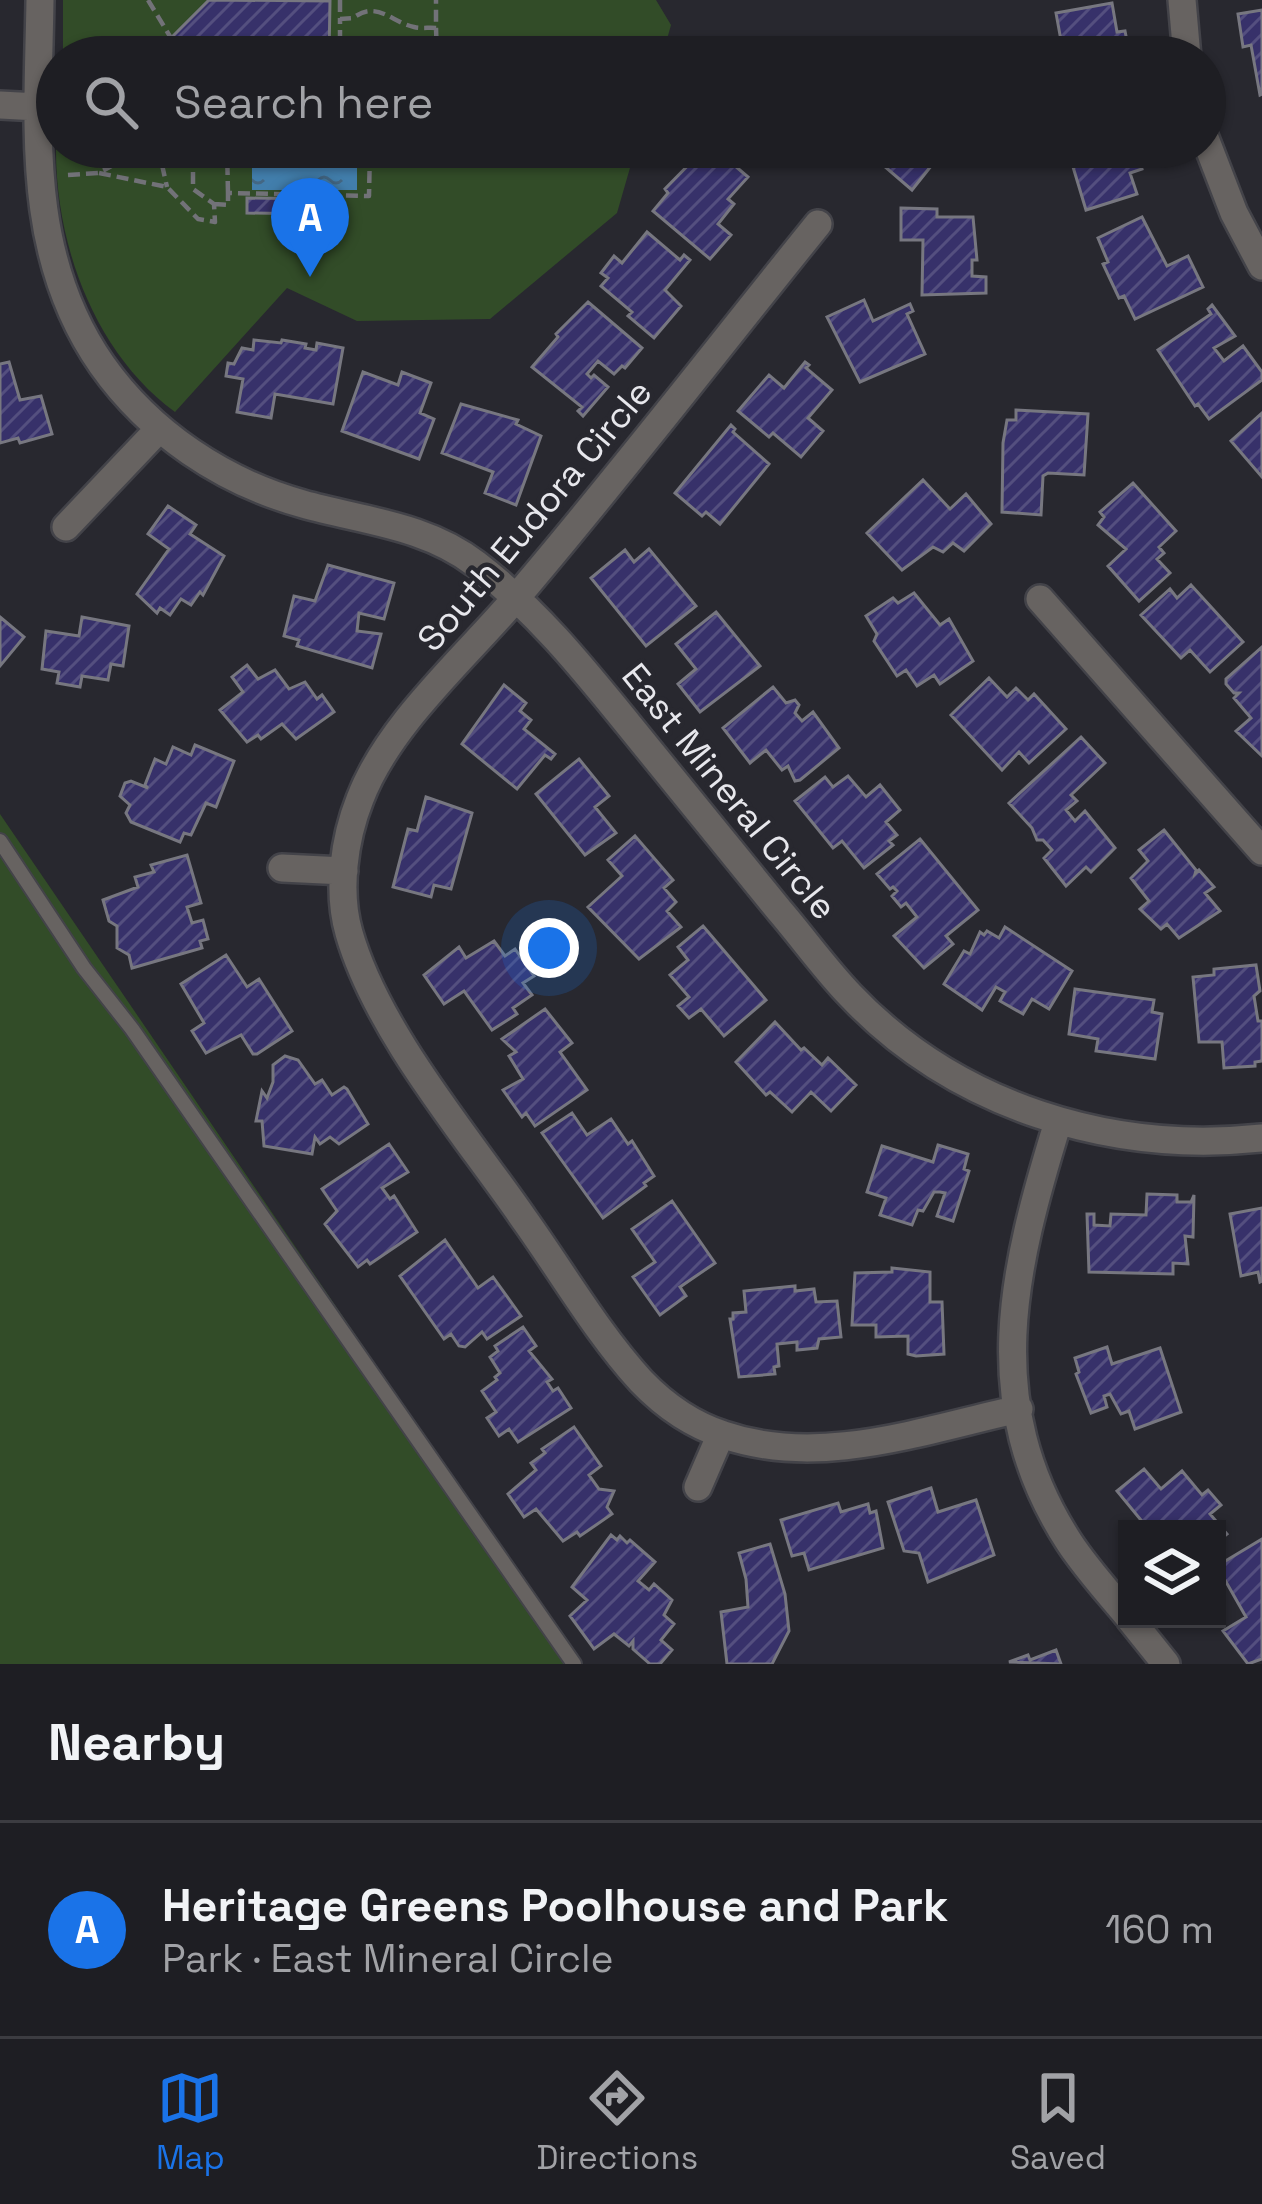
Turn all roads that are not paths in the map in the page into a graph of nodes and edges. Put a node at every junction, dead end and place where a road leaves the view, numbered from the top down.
1 (40, 0) edge
2 (1182, 0) edge
3 (39, 36) edge
4 (1185, 36) edge
5 (0, 105) edge
6 (36, 106) edge
7 (38, 168) edge
8 (1216, 168) edge
9 (818, 224) dead end
10 (1262, 266) edge
11 (159, 429) junction
12 (66, 527) dead end
13 (517, 597) junction
14 (1040, 598) dead end
15 (0, 841) edge
16 (1262, 851) edge
17 (282, 868) dead end
18 (344, 871) junction
19 (1058, 1122) junction
20 (1262, 1138) edge
21 (1019, 1409) junction
22 (721, 1434) junction
23 (698, 1487) dead end
24 (1118, 1603) edge
25 (1138, 1628) edge
26 (574, 1664) edge
27 (1166, 1664) edge

1 - 3 street, East Mineral Circle
2 - 4 street
5 - 6 street
7 - 11 street, East Mineral Circle
8 - 10 street
9 - 13 street, South Eudora Circle
11 - 12 street
11 - 13 street, East Mineral Circle
13 - 18 street, South Eudora Circle
13 - 19 street, East Mineral Circle
14 - 16 street
15 - 26 lane
17 - 18 street
18 - 22 street, South Eudora Circle
19 - 20 street, East Mineral Circle
19 - 21 street
21 - 22 street, South Eudora Circle
21 - 24 street
22 - 23 street
25 - 27 street

